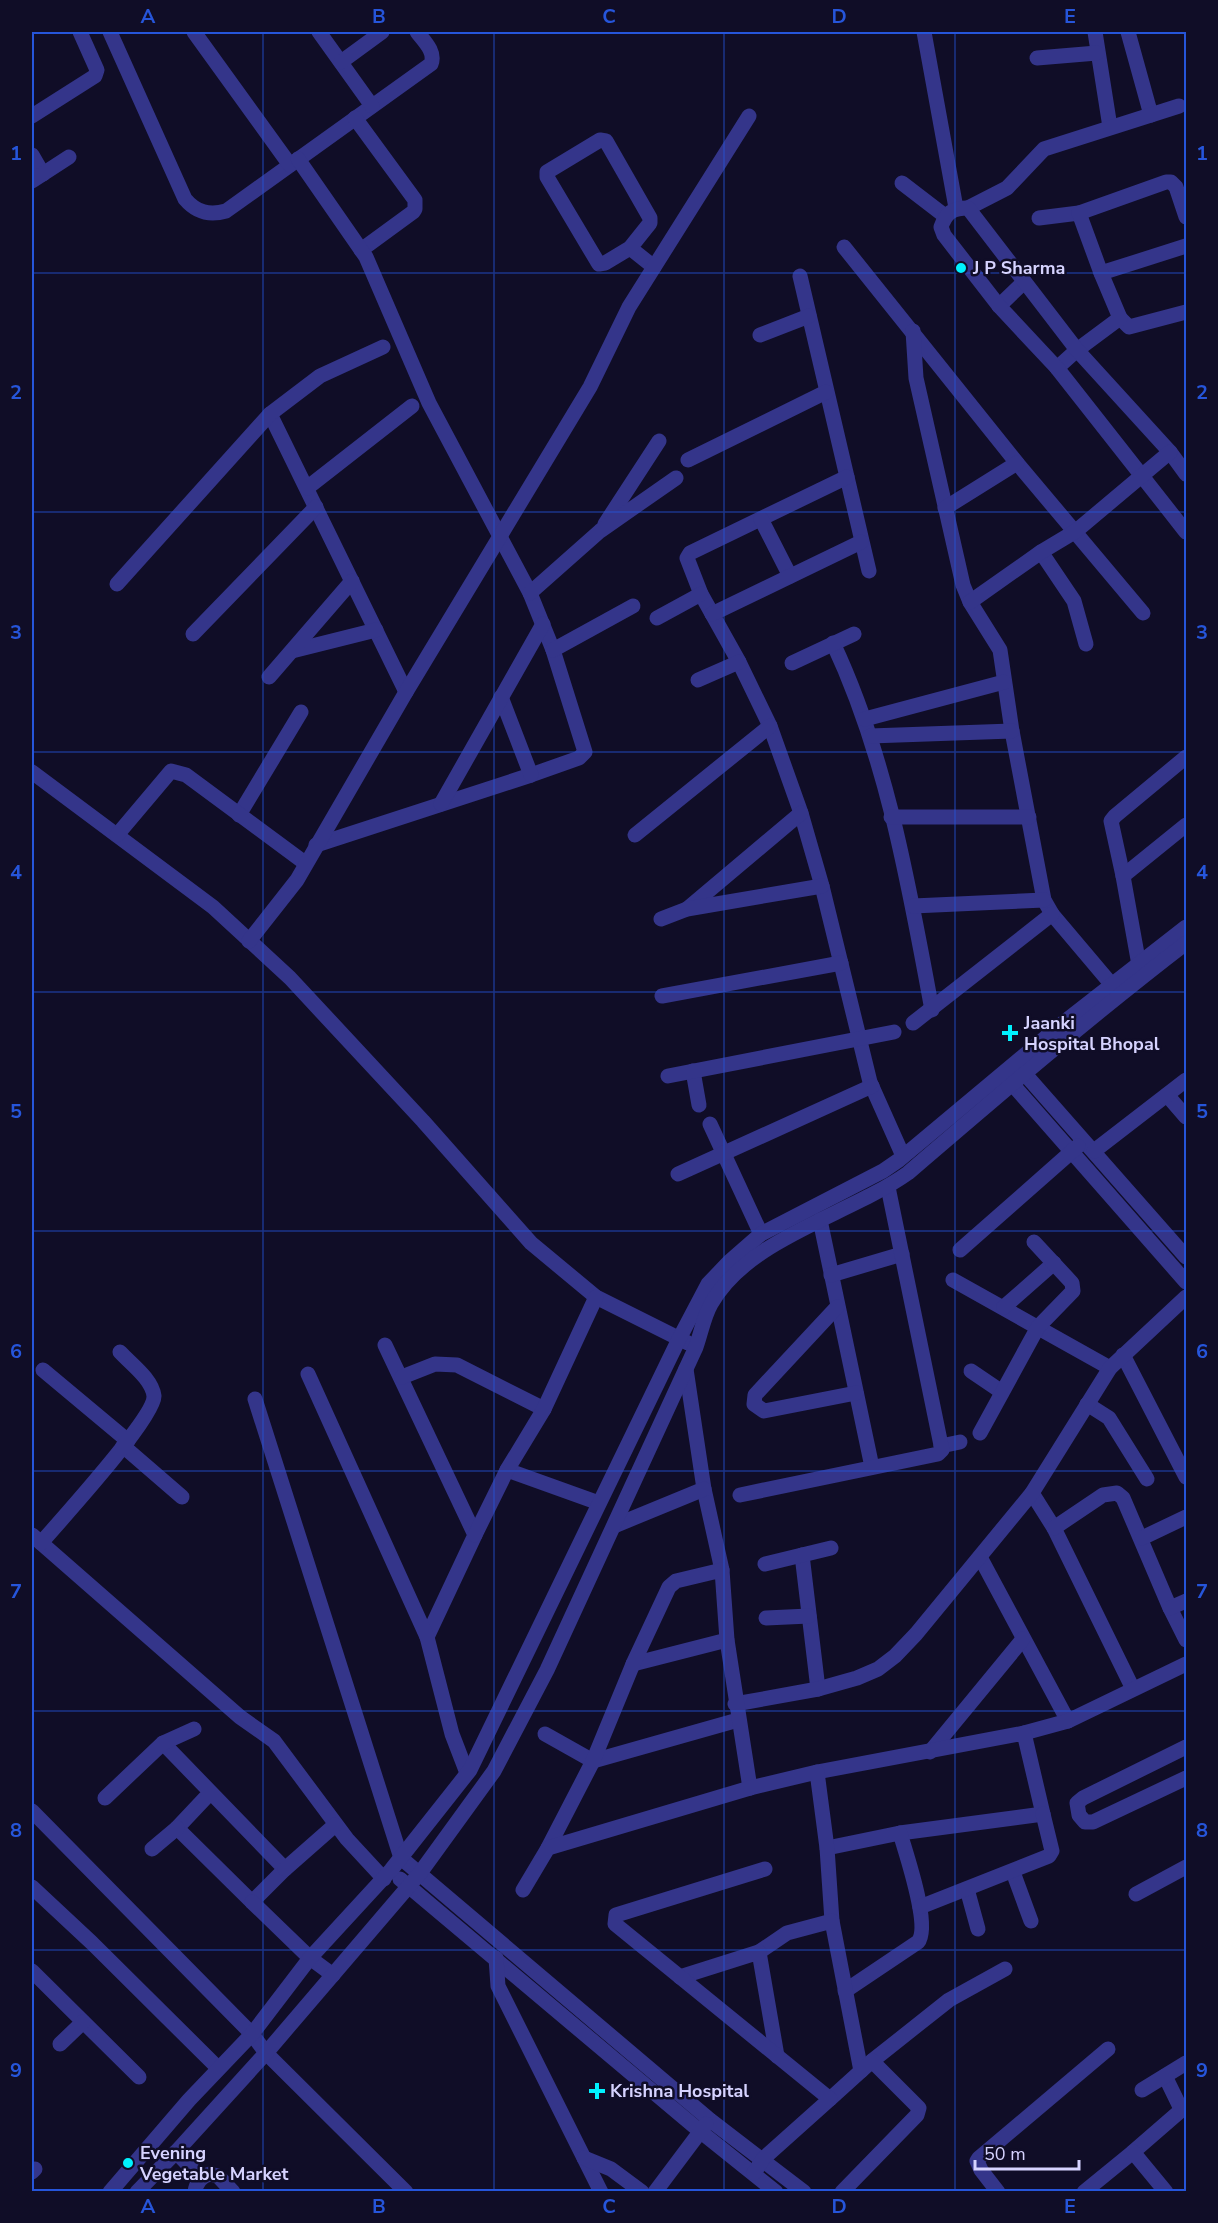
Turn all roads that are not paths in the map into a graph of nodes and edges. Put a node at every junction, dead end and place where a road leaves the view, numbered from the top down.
1 (80, 32) edge
2 (110, 32) edge
3 (194, 32) edge
4 (319, 32) edge
5 (382, 32) edge
6 (417, 32) edge
7 (924, 32) edge
8 (1095, 32) edge
9 (1128, 32) edge
10 (1097, 53) junction
11 (1037, 58) dead end
12 (341, 62) junction
13 (372, 106) junction
14 (1179, 106) dead end
15 (32, 116) edge
16 (749, 116) dead end
17 (1151, 116) junction
18 (355, 118) junction
19 (1110, 127) junction
20 (32, 155) edge
21 (69, 157) dead end
22 (294, 162) junction
23 (37, 177) edge
24 (902, 183) dead end
25 (956, 210) junction
26 (1078, 213) junction
27 (1186, 217) edge
28 (1039, 218) dead end
29 (1186, 246) edge
30 (844, 247) dead end
31 (630, 248) junction
32 (361, 250) junction
33 (654, 267) junction
34 (1101, 273) junction
35 (800, 276) dead end
36 (1024, 282) junction
37 (999, 306) junction
38 (1186, 312) edge
39 (809, 316) junction
40 (1120, 318) junction
41 (913, 331) junction
42 (760, 335) dead end
43 (383, 347) dead end
44 (1077, 350) junction
45 (1057, 368) junction
46 (826, 392) junction
47 (412, 406) dead end
48 (270, 414) junction
49 (659, 441) dead end
50 (1170, 452) junction
51 (688, 460) dead end
52 (1017, 463) junction
53 (1186, 474) edge
54 (847, 477) junction
55 (1141, 477) junction
56 (676, 478) dead end
57 (308, 488) junction
58 (316, 507) junction
59 (945, 508) junction
60 (761, 519) junction
61 (600, 531) junction
62 (1076, 531) junction
63 (1186, 532) edge
64 (500, 537) junction
65 (861, 542) junction
66 (1041, 552) junction
67 (869, 572) dead end
68 (790, 576) junction
69 (352, 581) junction
70 (117, 584) dead end
71 (530, 593) junction
72 (701, 594) junction
73 (970, 602) junction
74 (633, 606) dead end
75 (1143, 613) dead end
76 (712, 614) junction
77 (657, 618) dead end
78 (543, 624) junction
79 (376, 630) junction
80 (193, 634) dead end
81 (854, 634) dead end
82 (833, 644) junction
83 (1086, 644) dead end
84 (553, 650) junction
85 (292, 651) junction
86 (739, 662) junction
87 (792, 663) dead end
88 (269, 677) dead end
89 (698, 680) dead end
90 (1004, 682) junction
91 (406, 692) junction
92 (501, 697) junction
93 (301, 712) dead end
94 (865, 719) junction
95 (770, 726) junction
96 (1012, 731) junction
97 (870, 736) junction
98 (1186, 757) edge
99 (32, 772) edge
100 (531, 775) junction
101 (441, 804) junction
102 (801, 813) junction
103 (239, 815) junction
104 (891, 817) junction
105 (1029, 817) junction
106 (1186, 825) edge
107 (117, 835) junction
108 (635, 835) dead end
109 (316, 845) junction
110 (305, 863) junction
111 (1124, 876) junction
112 (822, 886) junction
113 (1044, 900) junction
114 (913, 906) junction
115 (687, 909) junction
116 (1053, 914) junction
117 (661, 919) dead end
118 (1186, 927) edge
119 (249, 940) junction
120 (1186, 943) edge
121 (842, 963) junction
122 (1139, 965) junction
123 (1112, 985) junction
124 (662, 996) dead end
125 (932, 1010) junction
126 (913, 1023) dead end
127 (894, 1032) dead end
128 (858, 1038) junction
129 (693, 1071) junction
130 (1013, 1073) junction
131 (668, 1076) dead end
132 (1186, 1080) edge
133 (872, 1086) junction
134 (1167, 1095) junction
135 (699, 1105) dead end
136 (1186, 1117) edge
137 (710, 1124) dead end
138 (1090, 1146) junction
139 (1072, 1151) junction
140 (723, 1154) junction
141 (903, 1156) junction
142 (678, 1174) dead end
143 (888, 1187) junction
144 (820, 1220) junction
145 (761, 1234) junction
146 (1034, 1242) dead end
147 (960, 1250) dead end
148 (902, 1254) junction
149 (1186, 1257) edge
150 (1053, 1263) junction
151 (831, 1275) junction
152 (952, 1280) dead end
153 (1186, 1282) edge
154 (596, 1297) junction
155 (1186, 1297) edge
156 (837, 1307) junction
157 (1004, 1307) junction
158 (1038, 1327) junction
159 (679, 1339) junction
160 (385, 1345) dead end
161 (696, 1347) junction
162 (120, 1352) dead end
163 (1123, 1355) junction
164 (1110, 1368) junction
165 (686, 1369) junction
166 (43, 1370) dead end
167 (970, 1371) dead end
168 (308, 1374) dead end
169 (402, 1377) junction
170 (1002, 1392) junction
171 (856, 1393) junction
172 (255, 1399) dead end
173 (1087, 1404) junction
174 (544, 1409) junction
175 (980, 1433) dead end
176 (960, 1442) dead end
177 (125, 1443) junction
178 (941, 1446) junction
179 (872, 1467) junction
180 (507, 1470) junction
181 (1186, 1477) edge
182 (1147, 1479) dead end
183 (704, 1489) junction
184 (1032, 1493) junction
185 (740, 1495) dead end
186 (182, 1497) dead end
187 (599, 1503) junction
188 (1186, 1517) edge
189 (614, 1526) junction
190 (1054, 1528) junction
191 (476, 1535) junction
192 (1142, 1538) junction
193 (36, 1539) edge
194 (831, 1548) dead end
195 (802, 1555) junction
196 (980, 1557) junction
197 (765, 1564) dead end
198 (722, 1570) junction
199 (1186, 1601) edge
200 (1170, 1608) junction
201 (809, 1616) junction
202 (766, 1618) dead end
203 (427, 1637) junction
204 (1023, 1639) junction
205 (727, 1640) junction
206 (1186, 1640) edge
207 (633, 1664) junction
208 (1186, 1664) edge
209 (818, 1689) junction
210 (1133, 1689) junction
211 (737, 1712) junction
212 (1068, 1721) junction
213 (194, 1729) dead end
214 (1024, 1733) junction
215 (545, 1734) dead end
216 (163, 1743) junction
217 (1181, 1750) edge
218 (930, 1752) junction
219 (593, 1761) junction
220 (817, 1772) junction
221 (467, 1773) junction
222 (1186, 1779) edge
223 (750, 1788) junction
224 (210, 1793) junction
225 (105, 1798) dead end
226 (32, 1811) edge
227 (1043, 1814) junction
228 (335, 1825) junction
229 (177, 1828) junction
230 (900, 1833) junction
231 (548, 1848) junction
232 (827, 1848) junction
233 (152, 1849) dead end
234 (401, 1858) junction
235 (1186, 1867) edge
236 (285, 1869) junction
237 (765, 1869) dead end
238 (1012, 1872) junction
239 (420, 1873) junction
240 (387, 1875) junction
241 (408, 1886) junction
242 (32, 1887) edge
243 (967, 1889) junction
244 (523, 1890) dead end
245 (1136, 1893) dead end
246 (252, 1902) junction
247 (920, 1907) junction
248 (832, 1921) junction
249 (1031, 1921) dead end
250 (978, 1929) dead end
251 (759, 1952) junction
252 (310, 1958) junction
253 (496, 1958) junction
254 (1005, 1969) dead end
255 (32, 1971) edge
256 (333, 1975) junction
257 (680, 1977) junction
258 (845, 1991) junction
259 (83, 2022) junction
260 (252, 2034) junction
261 (60, 2044) dead end
262 (1108, 2049) dead end
263 (266, 2053) junction
264 (777, 2056) junction
265 (1186, 2063) edge
266 (866, 2066) junction
267 (218, 2068) junction
268 (1164, 2076) junction
269 (139, 2077) dead end
270 (1142, 2090) dead end
271 (830, 2099) junction
272 (1184, 2108) edge
273 (705, 2126) junction
274 (176, 2152) junction
275 (1133, 2152) junction
276 (584, 2158) junction
277 (763, 2159) junction
278 (758, 2182) edge
279 (198, 2185) edge
280 (110, 2192) edge
281 (137, 2192) edge
282 (233, 2192) edge
283 (406, 2192) edge
284 (601, 2192) edge
285 (642, 2192) edge
286 (656, 2192) edge
287 (776, 2192) edge
288 (804, 2192) edge
289 (842, 2192) edge
290 (998, 2192) edge
291 (1084, 2192) edge
292 (1166, 2192) edge

1 - 15 street
2 - 22 street
3 - 22 street
4 - 12 street
5 - 12 street
6 - 13 street
7 - 25 street
8 - 10 street
9 - 17 street
10 - 11 street
10 - 19 street
12 - 13 street
13 - 18 street
14 - 17 street
16 - 33 street
17 - 19 street
18 - 22 street
18 - 32 street
19 - 25 street
20 - 23 street
21 - 23 street
22 - 32 street
24 - 25 street
25 - 36 street
25 - 37 street
26 - 27 street
26 - 28 street
26 - 34 street
29 - 34 street
30 - 41 street
31 - 31 street
31 - 33 street
32 - 64 street
33 - 64 street
34 - 40 street
35 - 39 street
36 - 37 street
36 - 44 street
37 - 45 street
38 - 40 street
39 - 42 street
39 - 46 street
40 - 44 street
41 - 52 street
41 - 59 street
43 - 48 street
44 - 45 street
44 - 50 street
45 - 55 street
46 - 51 street
46 - 54 street
47 - 57 street
48 - 57 street
48 - 70 street
49 - 61 street
50 - 53 street
50 - 55 street
52 - 59 street
52 - 62 street
54 - 60 street
54 - 65 street
55 - 62 street
55 - 63 street
56 - 61 street
57 - 58 street
58 - 69 street
58 - 80 street
59 - 73 street
60 - 68 street
60 - 72 street
61 - 71 street
62 - 66 street
62 - 75 street
64 - 71 street
64 - 91 street
65 - 67 street
65 - 68 street
66 - 73 street
66 - 83 street
68 - 76 street
69 - 79 street
69 - 85 street
71 - 78 street
72 - 76 street
72 - 77 street
73 - 90 street
74 - 84 street
76 - 86 street
78 - 84 street
78 - 92 street
79 - 85 street
79 - 91 street
81 - 82 street
82 - 87 street
82 - 94 street
84 - 100 street
85 - 88 street
86 - 89 street
86 - 95 street
90 - 94 street
90 - 96 street
91 - 109 street
92 - 100 street
92 - 101 street
93 - 103 street
94 - 97 street
95 - 102 street
95 - 108 street
96 - 97 street
96 - 105 street
97 - 104 street
98 - 111 street
99 - 107 street
100 - 101 street
101 - 109 street
102 - 112 street
102 - 115 street
103 - 107 street
103 - 110 street
104 - 105 street
104 - 114 street
105 - 113 street
106 - 111 street
107 - 119 street
109 - 110 street
110 - 119 street
111 - 122 street
112 - 115 street
112 - 121 street
113 - 114 street
113 - 116 street
114 - 125 street
115 - 117 street
116 - 123 street
116 - 125 street
118 - 122 street
119 - 154 street
120 - 130 street
121 - 124 street
121 - 128 street
122 - 123 street
123 - 130 street
125 - 126 street
127 - 128 street
128 - 129 street
128 - 133 street
129 - 131 street
129 - 135 street
130 - 138 street
130 - 139 street
130 - 141 street
130 - 143 street
132 - 134 street
133 - 140 street
133 - 141 street
134 - 136 street
134 - 138 street
137 - 140 street
138 - 139 street
138 - 149 street
139 - 147 street
139 - 153 street
140 - 142 street
140 - 145 street
141 - 145 street
143 - 144 street
143 - 148 street
144 - 151 street
144 - 161 street
145 - 159 street
146 - 150 street
148 - 151 street
148 - 178 street
150 - 157 street
150 - 158 street
151 - 156 street
152 - 157 street
154 - 159 street
154 - 174 street
155 - 163 street
156 - 171 street
156 - 171 street
157 - 158 street
158 - 164 street
158 - 170 street
159 - 161 street
159 - 187 street
160 - 169 street
161 - 165 street
162 - 177 street
163 - 164 street
163 - 181 street
164 - 173 street
165 - 183 street
165 - 189 street
166 - 177 street
167 - 170 street
168 - 203 street
169 - 174 street
169 - 191 street
170 - 175 street
171 - 179 street
172 - 234 street
173 - 182 street
173 - 184 street
174 - 180 street
176 - 178 street
177 - 186 street
177 - 193 street
178 - 179 street
179 - 185 street
180 - 187 street
180 - 191 street
183 - 189 street
183 - 198 street
184 - 190 street
184 - 196 street
187 - 221 street
188 - 192 street
189 - 239 street
190 - 192 street
190 - 210 street
191 - 203 street
192 - 200 street
193 - 228 street
194 - 195 street
195 - 197 street
195 - 201 street
196 - 204 street
196 - 209 street
198 - 205 street
198 - 207 street
199 - 200 street
200 - 206 street
201 - 202 street
201 - 209 street
203 - 221 street
204 - 212 street
204 - 218 street
205 - 207 street
205 - 211 street
207 - 219 street
208 - 210 street
209 - 211 street
210 - 212 street
211 - 219 street
211 - 223 street
212 - 214 street
213 - 216 street
214 - 218 street
214 - 227 street
215 - 219 street
216 - 224 street
216 - 225 street
217 - 222 street
217 - 222 street
218 - 220 street
219 - 231 street
220 - 223 street
220 - 232 street
221 - 234 street
223 - 231 street
224 - 229 street
224 - 236 street
226 - 260 street
227 - 230 street
227 - 238 street
228 - 236 street
228 - 240 street
229 - 233 street
229 - 246 street
230 - 232 street
230 - 247 street
231 - 244 street
232 - 248 street
234 - 239 street
234 - 240 street
235 - 245 street
236 - 246 street
237 - 257 street
238 - 243 street
238 - 249 street
239 - 241 street
239 - 273 street
240 - 241 street
240 - 252 street
241 - 253 street
241 - 256 street
242 - 267 street
243 - 247 street
243 - 250 street
246 - 252 street
247 - 258 street
248 - 251 street
248 - 258 street
251 - 257 street
251 - 264 street
252 - 256 street
252 - 260 street
253 - 273 street
253 - 276 street
254 - 266 street
255 - 259 street
256 - 263 street
257 - 264 street
258 - 266 street
259 - 261 street
259 - 269 street
260 - 263 street
260 - 267 street
262 - 290 street
263 - 274 street
263 - 283 street
264 - 271 street
265 - 268 street
266 - 271 street
266 - 289 street
267 - 280 street
268 - 270 street
268 - 272 street
271 - 277 street
272 - 275 street
273 - 277 street
273 - 278 street
273 - 286 street
274 - 279 street
274 - 281 street
275 - 291 street
275 - 292 street
276 - 284 street
276 - 285 street
277 - 278 street
277 - 288 street
278 - 287 street
279 - 282 street

